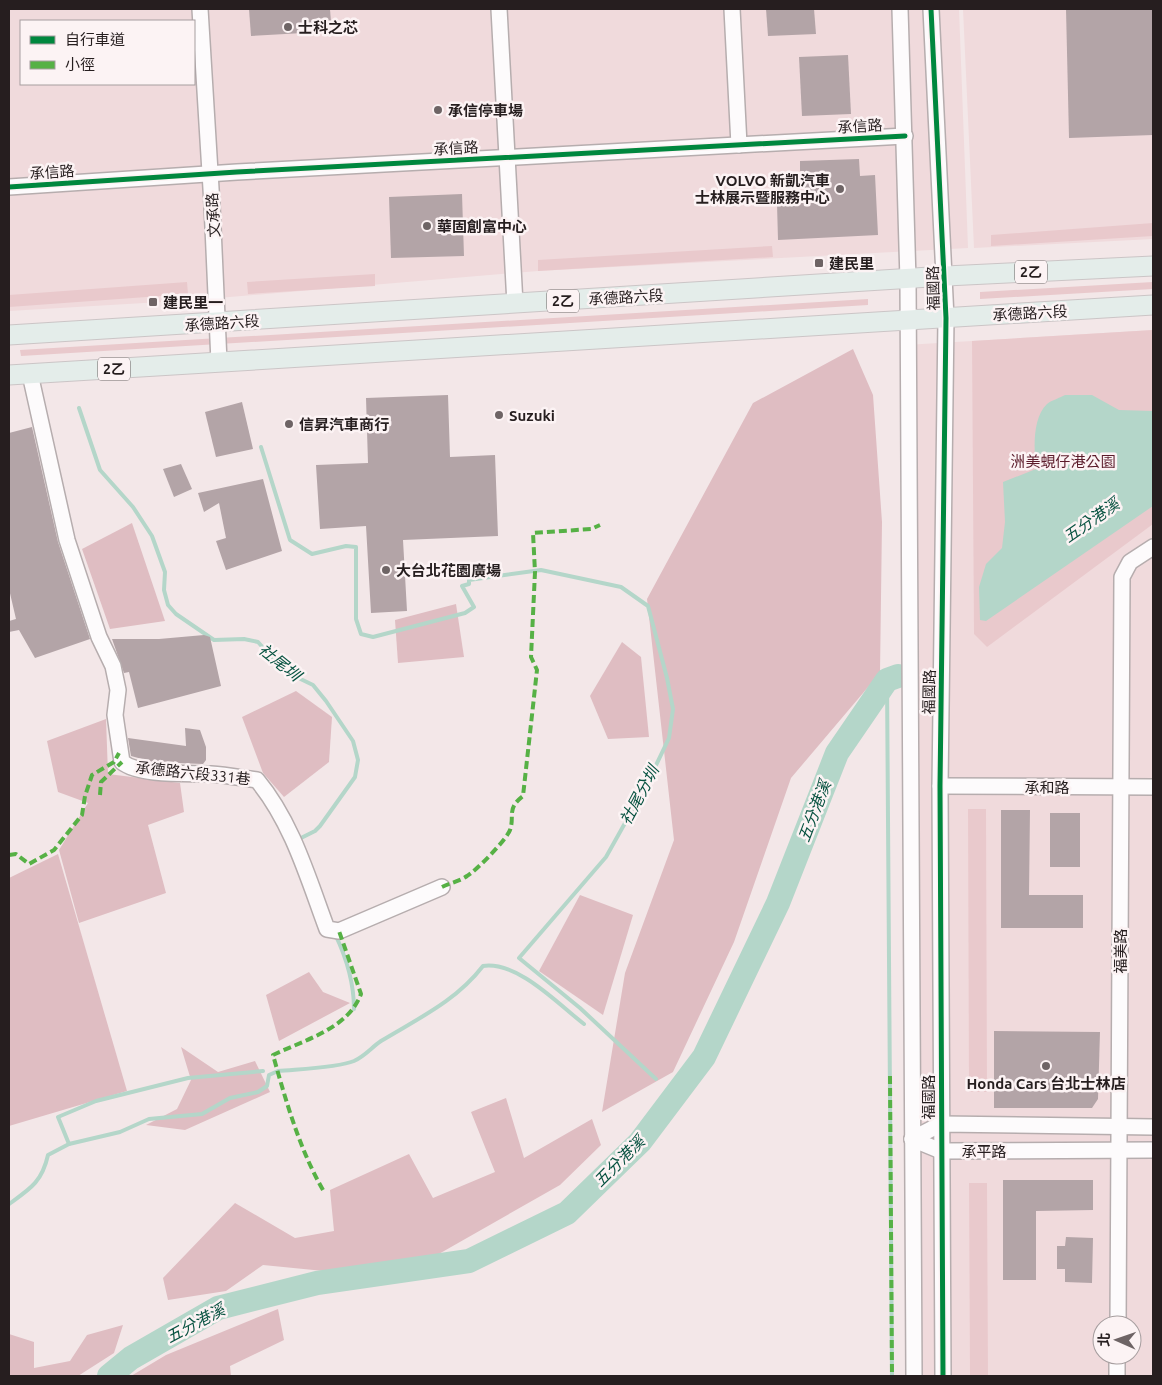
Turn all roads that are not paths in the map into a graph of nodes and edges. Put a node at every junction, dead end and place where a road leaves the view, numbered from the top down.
1 (200, 9) edge
2 (499, 9) edge
3 (732, 9) edge
4 (900, 9) edge
5 (932, 9) edge
6 (905, 136) junction
7 (739, 145) junction
8 (507, 158) junction
9 (210, 174) junction
10 (9, 187) edge
11 (1153, 266) edge
12 (946, 276) junction
13 (908, 280) junction
14 (515, 304) junction
15 (1153, 305) edge
16 (946, 318) junction
17 (908, 320) junction
18 (218, 323) junction
19 (9, 335) edge
20 (218, 362) junction
21 (30, 374) junction
22 (9, 375) edge
23 (1153, 547) edge
24 (940, 786) junction
25 (1121, 787) junction
26 (1153, 787) edge
27 (442, 887) dead end
28 (941, 1124) junction
29 (1119, 1126) junction
30 (1153, 1127) edge
31 (912, 1139) junction
32 (1119, 1150) junction
33 (1153, 1150) edge
34 (941, 1151) junction
35 (1118, 1315) edge
36 (914, 1376) edge
37 (943, 1376) edge

1 - 9 street, 文承路
2 - 8 street
3 - 7 street
4 - 6 street, 福國路
5 - 12 street, 福國路
6 - 7 street, 承信路
6 - 13 street, 福國路
7 - 8 street, 承信路
8 - 9 street, 承信路
8 - 14 street
9 - 10 street, 承信路
9 - 18 street, 文承路
11 - 12 main road, 承德路六段 / 2乙
12 - 13 main road, 承德路六段 / 2乙
12 - 16 street, 福國路
13 - 14 main road, 承德路六段 / 2乙
13 - 17 street, 福國路
14 - 18 main road, 承德路六段 / 2乙
15 - 16 main road, 承德路六段 / 2乙
16 - 17 main road, 承德路六段 / 2乙
16 - 24 street, 福國路
17 - 20 main road, 承德路六段 / 2乙
17 - 31 street, 福國路
18 - 19 main road, 承德路六段 / 2乙
18 - 20 street, 文承路
20 - 21 main road, 承德路六段 / 2乙
21 - 22 main road, 承德路六段 / 2乙
21 - 27 street, 承德路六段331巷
23 - 25 street, 福美路
24 - 25 street, 承和路
24 - 28 street, 福國路
25 - 26 street, 承和路
25 - 29 street, 福美路
28 - 29 street, 承平路
28 - 31 street, 承平路
28 - 34 street, 福國路
29 - 30 street, 承平路
29 - 32 street, 福美路
31 - 34 street, 承平路
31 - 36 street, 福國路
32 - 33 street, 承平路
32 - 34 street, 承平路
32 - 35 street, 福美路
34 - 37 street, 福國路

